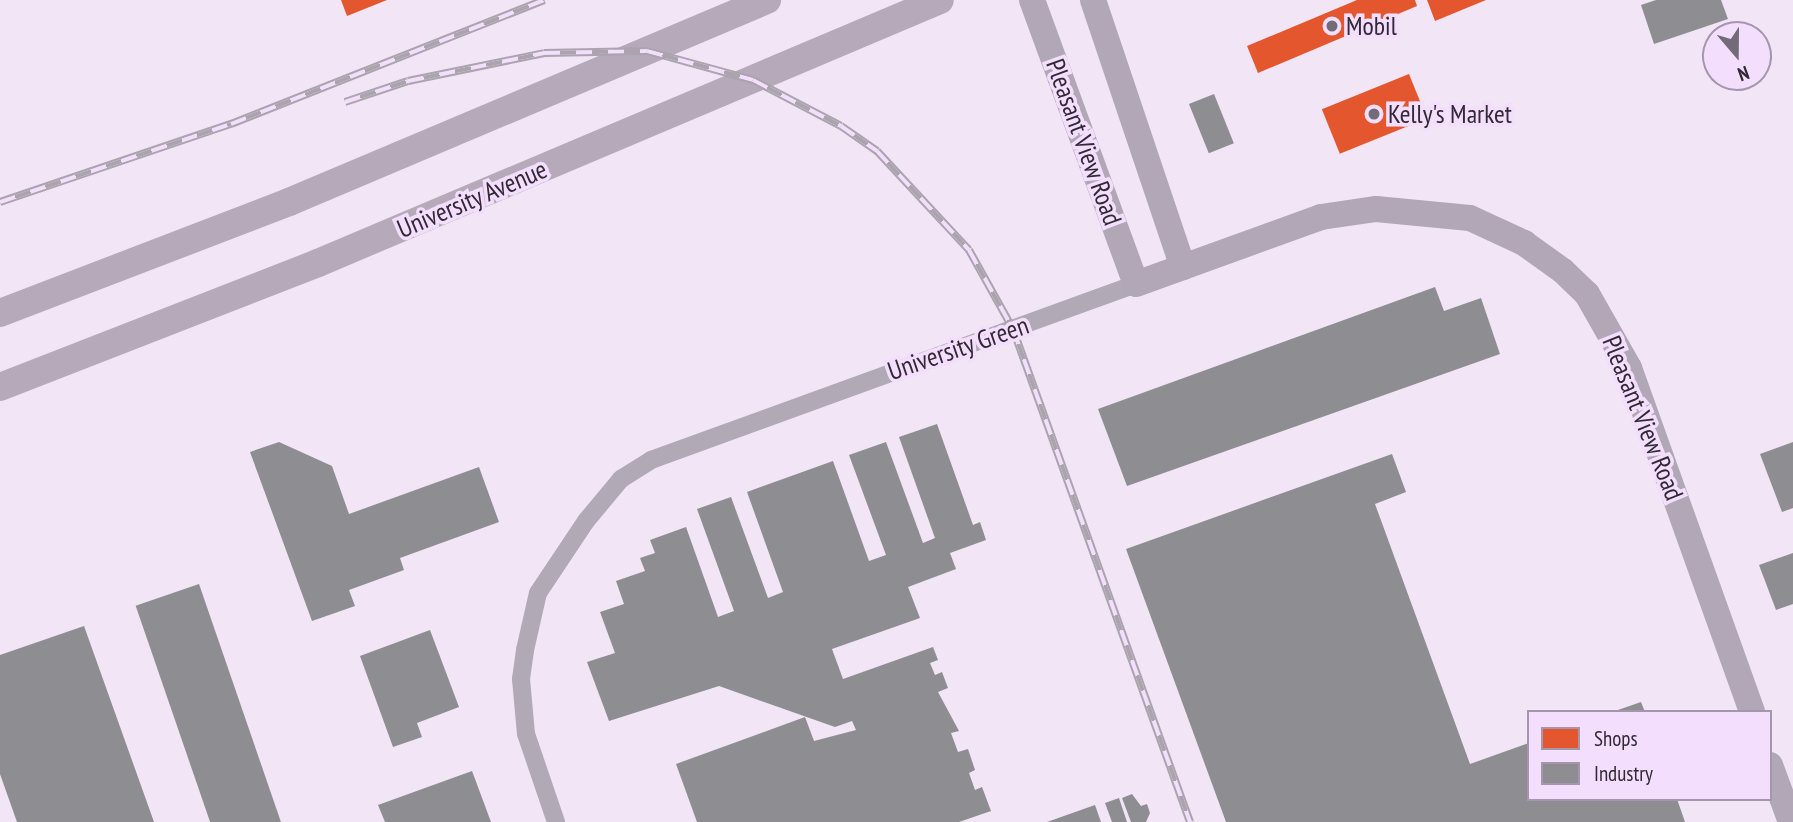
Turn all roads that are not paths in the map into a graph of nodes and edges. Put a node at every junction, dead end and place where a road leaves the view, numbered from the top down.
1 (767, 0) edge
2 (940, 0) edge
3 (1032, 0) edge
4 (1093, 0) edge
5 (1434, 212) joint
6 (1183, 267) junction
7 (1136, 284) junction
8 (0, 313) edge
9 (0, 387) edge
10 (1751, 710) edge
11 (1772, 770) edge
12 (556, 822) edge
13 (1791, 822) edge

1 - 8 main road
2 - 9 main road, University Avenue
3 - 7 street, Pleasant View Road
4 - 6 street, Pleasant View Road
5 - 6 street, University Green
5 - 10 street, Pleasant View Road
6 - 7 street, University Green
7 - 12 street, University Green
11 - 13 street

